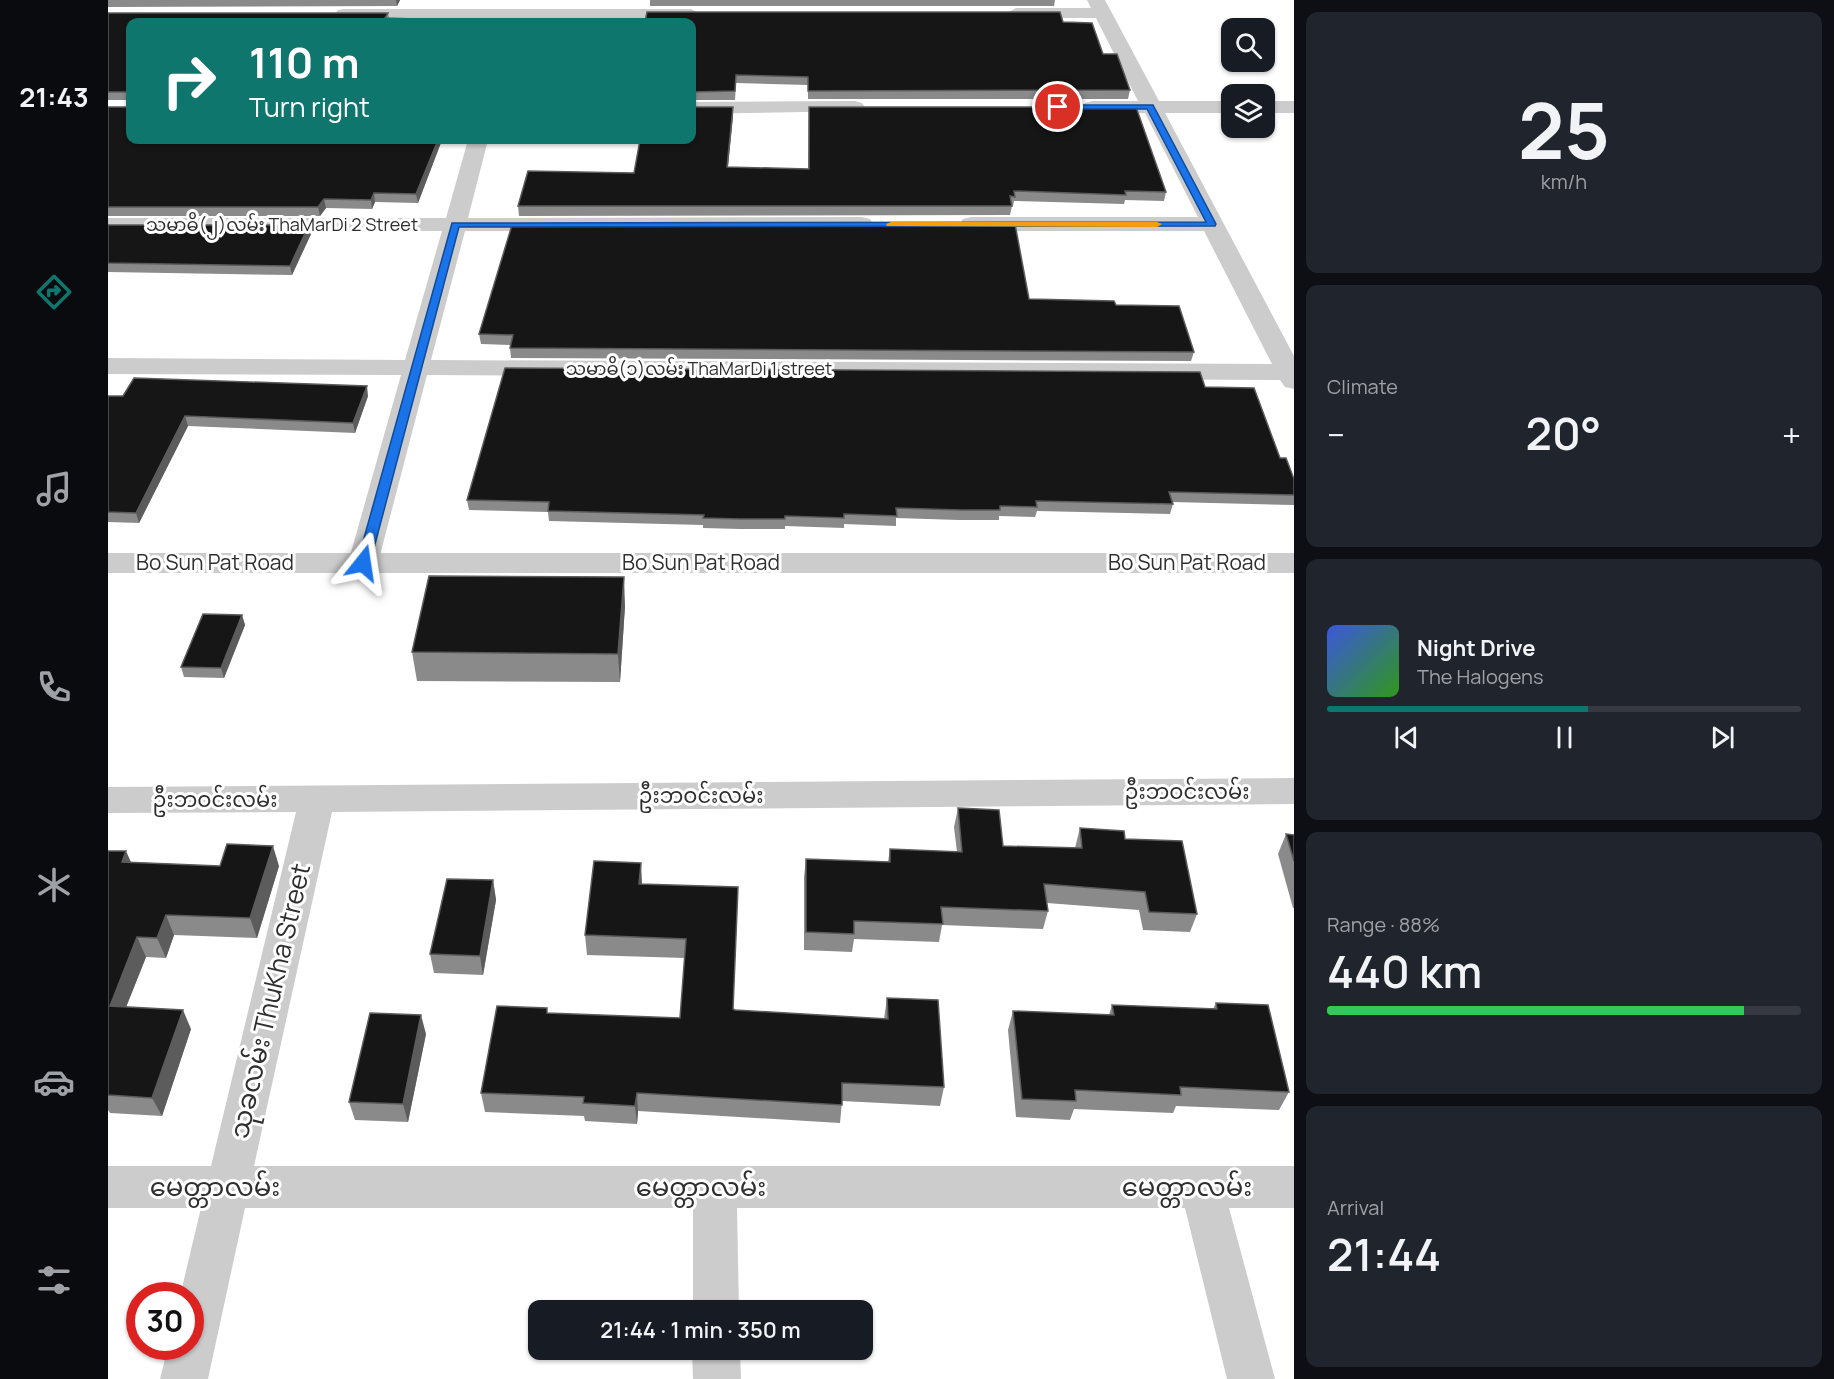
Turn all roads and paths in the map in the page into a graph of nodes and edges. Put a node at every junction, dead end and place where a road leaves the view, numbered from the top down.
1 (1099, 6) edge
2 (595, 12) edge
3 (996, 13) edge
4 (322, 14) edge
5 (713, 14) edge
6 (1294, 106) edge
7 (880, 107) edge
8 (1068, 107) edge
9 (1150, 107) junction
10 (1221, 107) edge
11 (1275, 107) edge
12 (696, 108) edge
13 (477, 144) edge
14 (881, 224) edge
15 (952, 224) edge
16 (1212, 224) junction
17 (108, 225) edge
18 (455, 225) junction
19 (108, 366) edge
20 (417, 367) junction
21 (1292, 376) edge
22 (108, 563) edge
23 (363, 563) junction
24 (1294, 563) edge
25 (1294, 791) edge
26 (317, 799) junction
27 (108, 800) edge
28 (108, 1187) edge
29 (228, 1187) junction
30 (715, 1187) junction
31 (1202, 1187) junction
32 (1294, 1187) edge
33 (716, 1300) edge
34 (717, 1360) edge
35 (184, 1379) edge
36 (717, 1379) edge
37 (1251, 1379) edge

1 - 3 street
1 - 9 street
2 - 4 street
2 - 5 street
6 - 11 street
7 - 12 street
8 - 9 street
9 - 10 street
9 - 16 street
13 - 18 street
14 - 18 street, သမာဓိ(၂)လမ်း ThaMarDi 2 Street
15 - 16 street
16 - 21 street
17 - 18 street, သမာဓိ(၂)လမ်း ThaMarDi 2 Street
18 - 20 street
19 - 20 street, သမာဓိ(၁)လမ်း ThaMarDi 1 street
20 - 21 street, သမာဓိ(၁)လမ်း ThaMarDi 1 street
20 - 23 street
22 - 23 street, Bo Sun Pat Road
23 - 24 street, Bo Sun Pat Road
25 - 26 street, ဦးဘဝင်းလမ်း
26 - 27 street, ဦးဘဝင်းလမ်း
26 - 29 street, သုခလမ်း ThuKha Street
28 - 29 street, မေတ္တာလမ်း
29 - 30 street, မေတ္တာလမ်း
29 - 35 street, သုခလမ်း ThuKha Street
30 - 31 street, မေတ္တာလမ်း
30 - 33 street
31 - 32 street, မေတ္တာလမ်း
31 - 37 street
34 - 36 street

